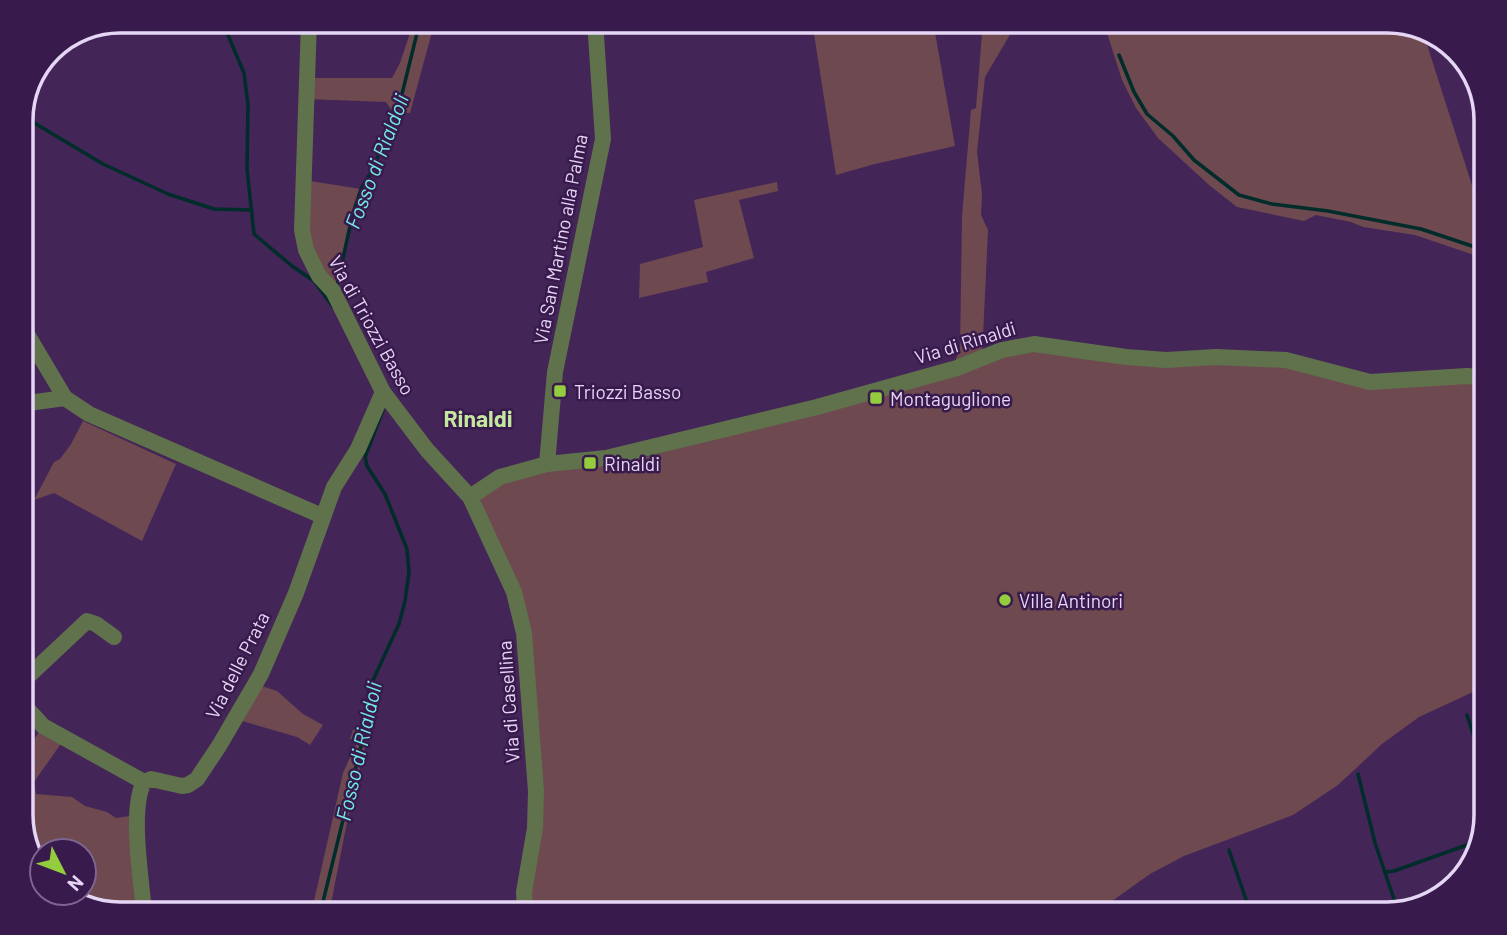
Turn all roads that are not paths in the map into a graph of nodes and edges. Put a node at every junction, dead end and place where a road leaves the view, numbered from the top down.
1 (309, 33) edge
2 (596, 33) edge
3 (33, 344) edge
4 (1474, 377) edge
5 (383, 392) junction
6 (65, 398) junction
7 (33, 402) edge
8 (547, 464) junction
9 (471, 497) junction
10 (321, 516) junction
11 (114, 636) dead end
12 (33, 672) edge
13 (33, 715) edge
14 (144, 782) junction
15 (143, 902) edge
16 (524, 902) edge

1 - 5 street, Via di Triozzi Basso
2 - 8 street, Via San Martino alla Palma
3 - 6 street
4 - 8 street, Via di Rinaldi
5 - 9 street, Via di Triozzi Basso
5 - 10 street, Via delle Prata
6 - 7 street
6 - 10 street
8 - 9 street, Via di Rinaldi
9 - 16 street, Via di Casellina
10 - 14 street, Via delle Prata
11 - 12 street
13 - 14 street
14 - 15 street

